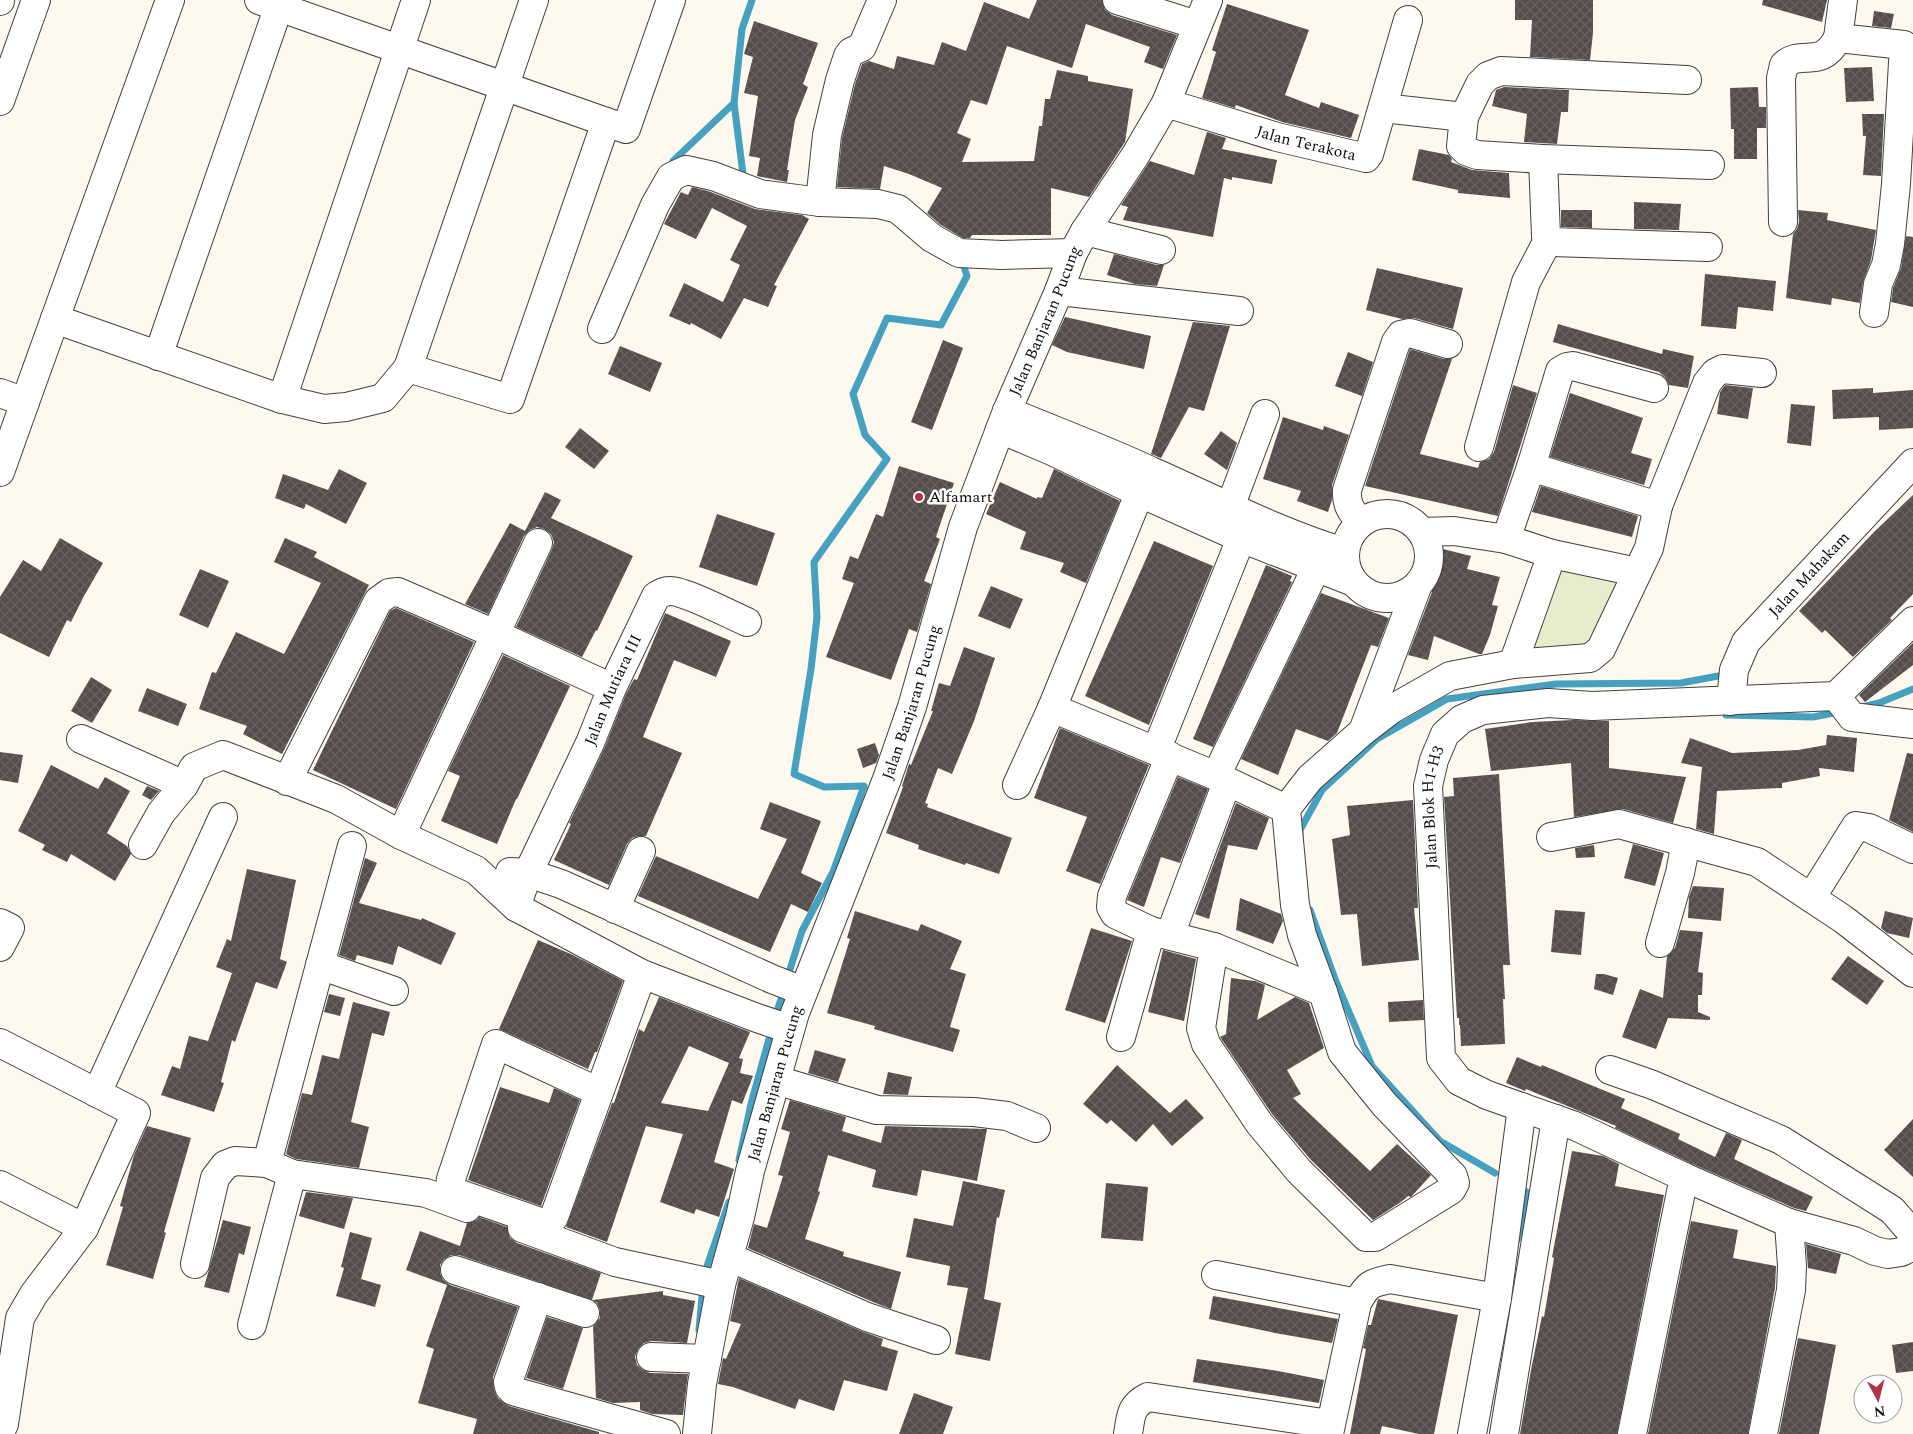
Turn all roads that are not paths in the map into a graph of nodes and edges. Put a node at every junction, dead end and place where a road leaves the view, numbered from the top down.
1 (36, 0) edge
2 (170, 0) edge
3 (416, 0) edge
4 (534, 0) edge
5 (671, 0) edge
6 (882, 0) edge
7 (1117, 0) edge
8 (1208, 0) edge
9 (1842, 0) edge
10 (273, 2) edge
11 (1408, 20) dead end
12 (1196, 26) junction
13 (1909, 36) edge
14 (1838, 38) junction
15 (400, 49) junction
16 (1687, 80) dead end
17 (504, 87) junction
18 (0, 101) edge
19 (1166, 103) junction
20 (1383, 108) junction
21 (1464, 117) junction
22 (606, 122) junction
23 (1543, 159) junction
24 (1710, 165) dead end
25 (820, 202) junction
26 (1783, 222) dead end
27 (1548, 240) junction
28 (1079, 242) junction
29 (1708, 248) dead end
30 (1161, 250) dead end
31 (1059, 292) junction
32 (1239, 311) dead end
33 (1874, 313) dead end
34 (56, 319) junction
35 (602, 329) dead end
36 (1448, 344) dead end
37 (158, 356) junction
38 (408, 368) junction
39 (1762, 373) dead end
40 (1654, 388) dead end
41 (0, 393) edge
42 (282, 399) junction
43 (25, 402) junction
44 (1265, 414) dead end
45 (1004, 420) junction
46 (1478, 447) dead end
47 (1913, 463) edge
48 (1531, 467) junction
49 (0, 472) edge
50 (1145, 482) junction
51 (1658, 506) junction
52 (1240, 520) junction
53 (1361, 522) junction
54 (1422, 532) junction
55 (1506, 539) junction
56 (538, 543) dead end
57 (1552, 554) junction
58 (1328, 555) junction
59 (1637, 572) junction
60 (1417, 587) junction
61 (1913, 621) edge
62 (747, 622) dead end
63 (494, 634) junction
64 (1513, 664) junction
65 (612, 688) junction
66 (1731, 701) junction
67 (1844, 706) junction
68 (1052, 708) junction
69 (1913, 724) edge
70 (1362, 732) junction
71 (81, 739) dead end
72 (1163, 754) junction
73 (1222, 779) junction
74 (287, 781) junction
75 (184, 785) junction
76 (1017, 785) dead end
77 (1286, 809) junction
78 (223, 817) dead end
79 (401, 835) junction
80 (1551, 837) dead end
81 (1686, 842) junction
82 (143, 845) dead end
83 (352, 846) dead end
84 (1913, 849) edge
85 (641, 851) dead end
86 (476, 870) junction
87 (528, 873) junction
88 (1811, 898) junction
89 (516, 907) junction
90 (616, 909) junction
91 (0, 923) edge
92 (1161, 933) junction
93 (1660, 943) dead end
94 (0, 947) edge
95 (1214, 947) junction
96 (320, 965) junction
97 (1913, 973) edge
98 (642, 974) junction
99 (789, 986) junction
100 (394, 991) dead end
101 (1323, 992) junction
102 (778, 1025) junction
103 (1121, 1037) dead end
104 (0, 1043) edge
105 (1610, 1070) dead end
106 (776, 1080) junction
107 (599, 1092) junction
108 (97, 1093) junction
109 (1522, 1107) junction
110 (1556, 1119) junction
111 (1036, 1128) dead end
112 (1517, 1144) junction
113 (1551, 1150) junction
114 (267, 1163) junction
115 (292, 1174) junction
116 (1684, 1177) junction
117 (0, 1186) edge
118 (1789, 1223) junction
119 (84, 1228) junction
120 (1913, 1234) edge
121 (1913, 1246) edge
122 (729, 1257) junction
123 (195, 1264) dead end
124 (456, 1270) dead end
125 (1216, 1275) dead end
126 (710, 1282) junction
127 (538, 1298) junction
128 (1496, 1298) junction
129 (1357, 1303) junction
130 (10, 1313) edge
131 (585, 1313) dead end
132 (252, 1325) dead end
133 (936, 1340) dead end
134 (651, 1357) dead end
135 (698, 1359) junction
136 (1330, 1429) edge
137 (0, 1433) edge
138 (666, 1434) edge
139 (697, 1434) edge
140 (1128, 1434) edge
141 (1472, 1434) edge
142 (1504, 1434) edge
143 (1632, 1434) edge
144 (1763, 1434) edge

1 - 18 street
2 - 34 street
3 - 15 street
4 - 17 street
5 - 22 street
6 - 25 street
7 - 12 street
8 - 12 street, Jalan Banjaran Pucung
9 - 14 street
10 - 15 street
10 - 37 street
11 - 20 street, Jalan Terakota
12 - 19 street, Jalan Banjaran Pucung
13 - 14 street
13 - 33 street
14 - 26 street
15 - 17 street
15 - 42 street
16 - 21 street
17 - 22 street
17 - 38 street
19 - 20 street, Jalan Terakota
19 - 28 street, Jalan Banjaran Pucung
20 - 21 street
21 - 23 street
22 - 38 street
23 - 24 street
23 - 27 street
25 - 28 street
25 - 35 street
27 - 29 street
27 - 46 street
28 - 30 street
28 - 31 street, Jalan Banjaran Pucung
31 - 32 street
31 - 45 street, Jalan Banjaran Pucung
34 - 37 street
34 - 43 street
36 - 53 street
37 - 42 street
38 - 42 street
39 - 51 street
40 - 48 street
41 - 43 street
43 - 49 street
44 - 52 street
45 - 50 street
45 - 99 street, Jalan Banjaran Pucung
47 - 66 street, Jalan Mahakam
48 - 51 street
48 - 55 street
50 - 52 street
50 - 68 street
51 - 59 street
52 - 58 street
52 - 72 street
53 - 54 street
53 - 58 street
54 - 55 street
54 - 60 street
55 - 57 street
56 - 63 street
57 - 59 street
57 - 64 street
58 - 60 street
58 - 73 street
59 - 64 street
60 - 70 street
61 - 67 street
62 - 65 street, Jalan Mutiara III
63 - 65 street
63 - 74 street
63 - 79 street
64 - 70 street
65 - 87 street, Jalan Mutiara III
66 - 67 street, Jalan Blok H1-H3
66 - 109 street, Jalan Blok H1-H3
67 - 69 street, Jalan Blok H1-H3
68 - 72 street
68 - 76 street
70 - 77 street
71 - 75 street
72 - 73 street
72 - 92 street
73 - 77 street
73 - 92 street
74 - 75 street
74 - 79 street
75 - 82 street
77 - 101 street
78 - 108 street
79 - 86 street
80 - 81 street
81 - 88 street
81 - 93 street
83 - 96 street
84 - 88 street
85 - 90 street
86 - 87 street
86 - 89 street
87 - 89 street, Jalan Mutiara III
87 - 90 street
88 - 97 street
89 - 98 street
90 - 99 street
91 - 94 street
92 - 95 street
92 - 103 street
95 - 101 street
95 - 101 street
96 - 100 street
96 - 114 street
98 - 102 street
98 - 107 street
99 - 102 street, Jalan Banjaran Pucung
102 - 106 street, Jalan Banjaran Pucung
104 - 108 street
105 - 120 street
106 - 111 street
106 - 122 street, Jalan Banjaran Pucung
107 - 107 street
108 - 119 street
109 - 110 street, Jalan Blok H1-H3
109 - 112 street
110 - 113 street
110 - 116 street, Jalan Blok H1-H3
112 - 113 street
112 - 128 street
113 - 142 street
114 - 115 street
114 - 123 street
115 - 126 street
115 - 132 street
116 - 118 street, Jalan Blok H1-H3
116 - 143 street
117 - 119 street
118 - 121 street, Jalan Blok H1-H3
118 - 144 street
119 - 130 street
122 - 126 street, Jalan Banjaran Pucung
122 - 133 street
124 - 127 street
125 - 129 street
126 - 135 street, Jalan Banjaran Pucung
127 - 131 street
127 - 138 street
128 - 129 street
128 - 141 street
129 - 136 street
130 - 137 street
134 - 135 street
135 - 139 street, Jalan Banjaran Pucung
136 - 140 street

